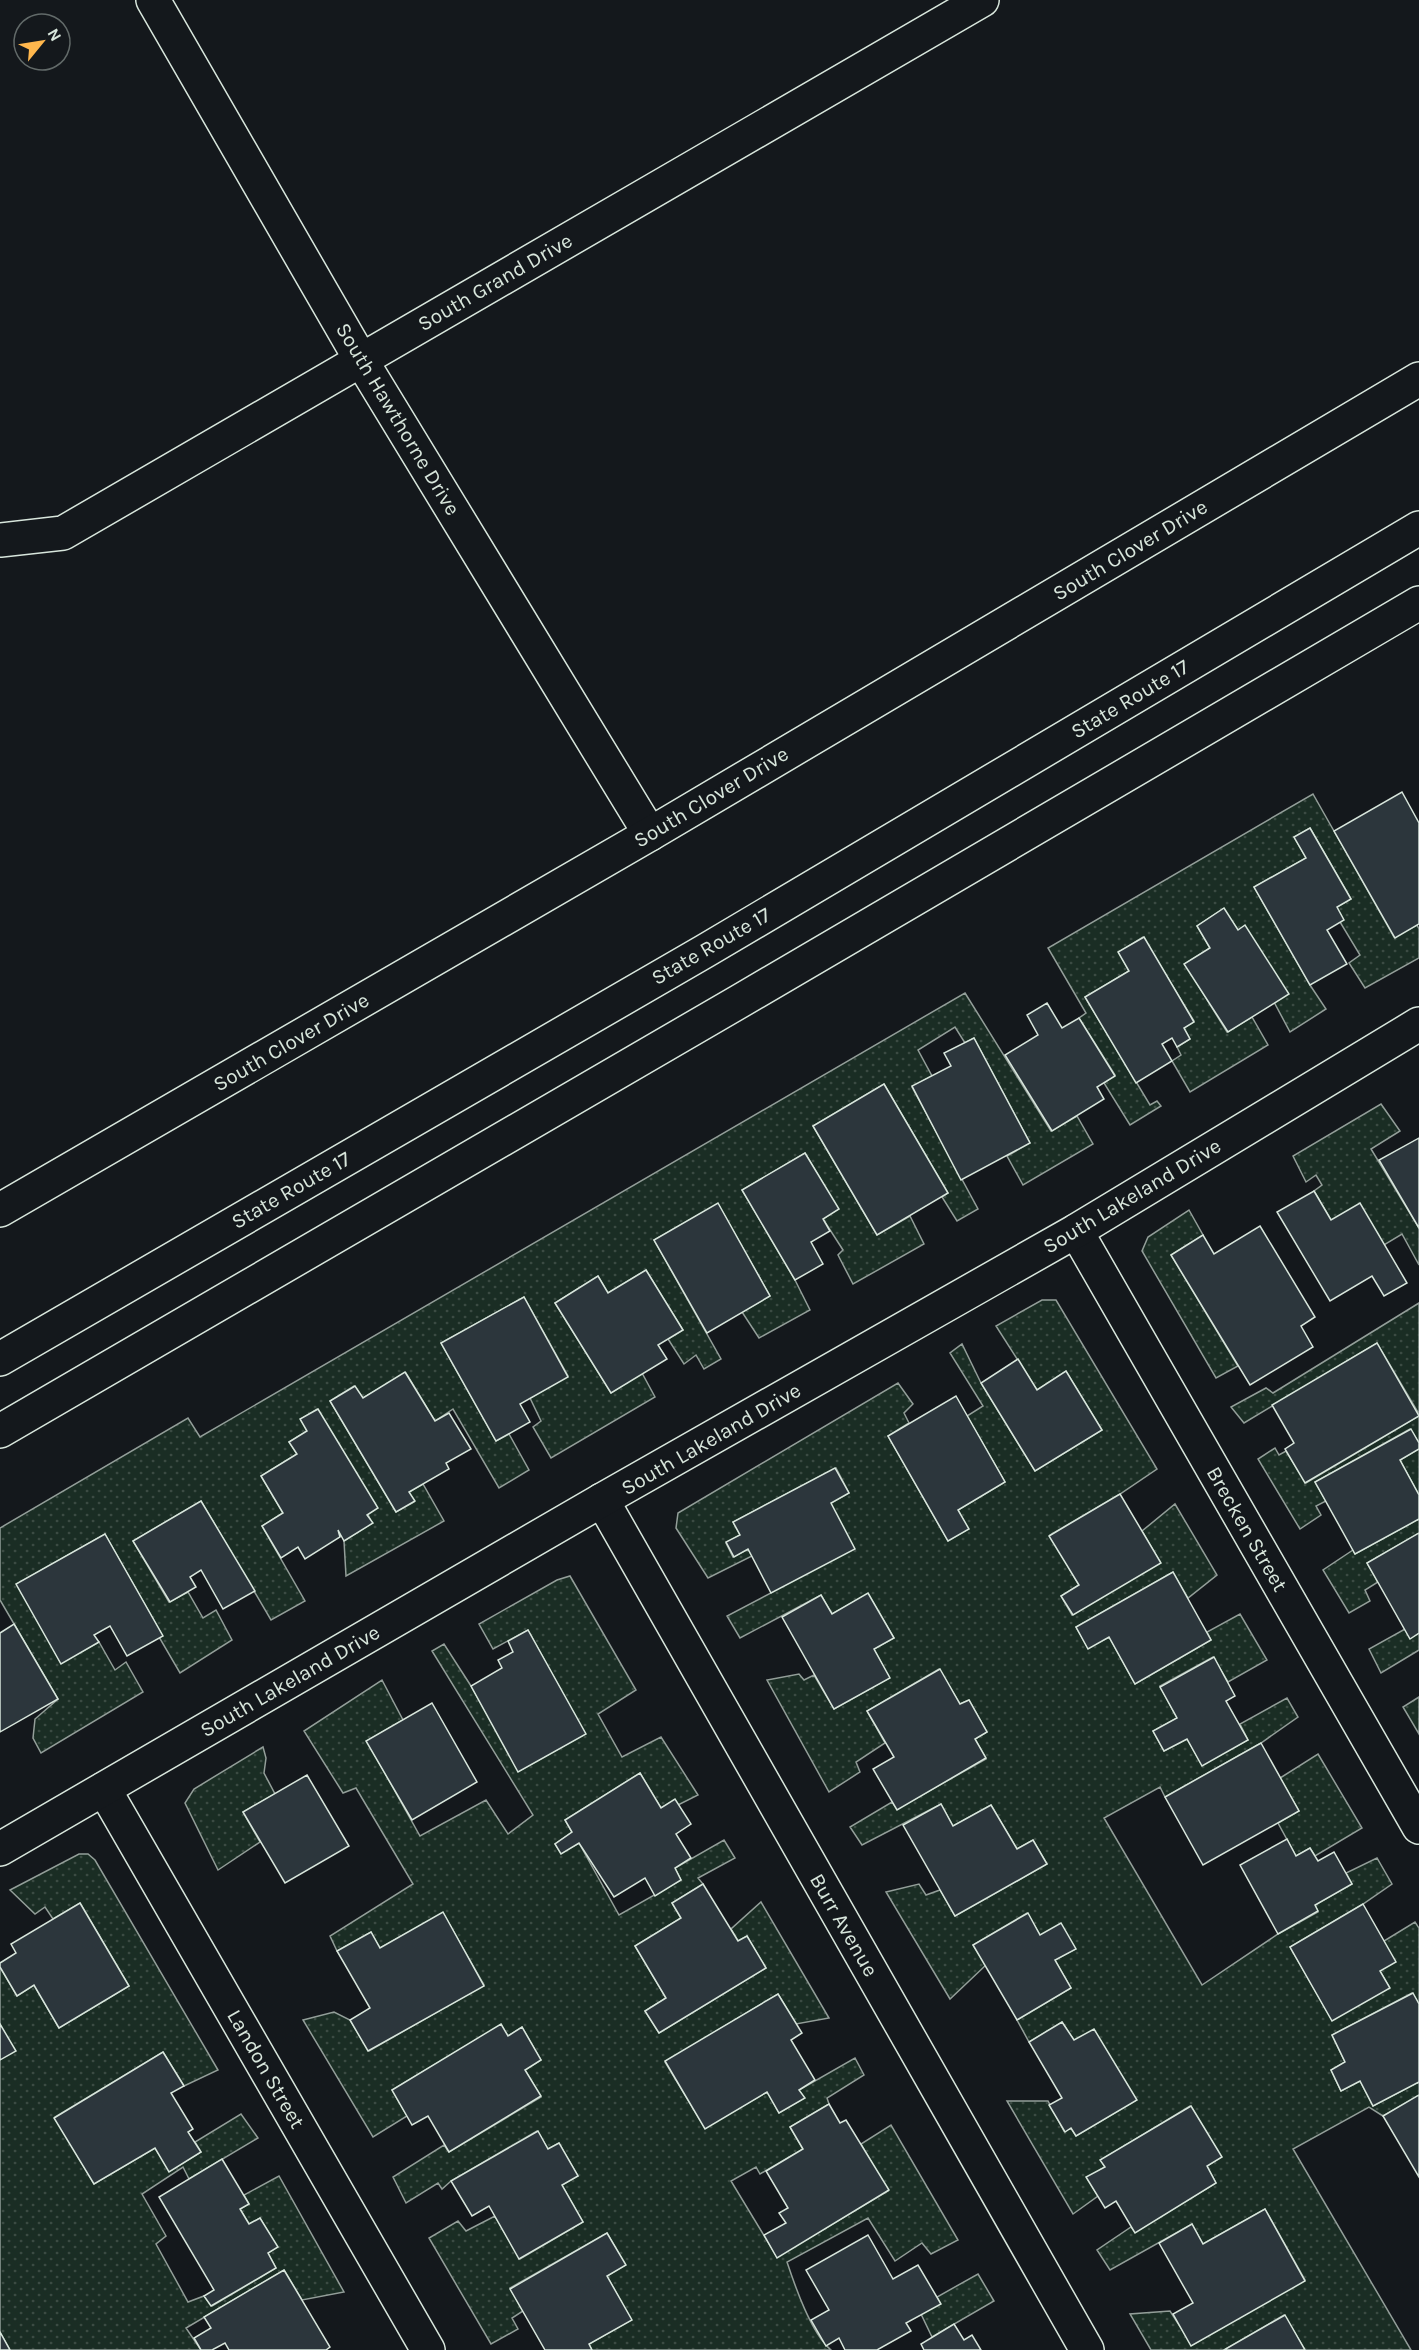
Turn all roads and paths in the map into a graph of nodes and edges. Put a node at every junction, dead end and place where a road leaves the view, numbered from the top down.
1 (153, 0) edge
2 (982, 0) edge
3 (361, 360) junction
4 (1419, 379) edge
5 (1419, 528) edge
6 (0, 540) edge
7 (1419, 603) edge
8 (650, 834) junction
9 (1419, 1024) edge
10 (0, 1210) edge
11 (1076, 1231) junction
12 (0, 1359) edge
13 (0, 1431) edge
14 (602, 1500) junction
15 (104, 1789) junction
16 (1419, 1827) edge
17 (0, 1848) edge
18 (428, 2350) edge
19 (1087, 2350) edge

1 - 3 main road, South Hawthorne Drive
2 - 3 main road, South Grand Drive
3 - 6 main road, South Grand Drive
3 - 8 main road, South Hawthorne Drive
4 - 8 main road, South Clover Drive
5 - 12 main road, State Route 17
7 - 13 main road
8 - 10 main road, South Clover Drive
9 - 11 main road, South Lakeland Drive
11 - 14 main road, South Lakeland Drive
11 - 16 main road, Brecken Street
14 - 15 main road, South Lakeland Drive
14 - 19 main road, Burr Avenue
15 - 17 main road, South Lakeland Drive
15 - 18 main road, Landon Street

